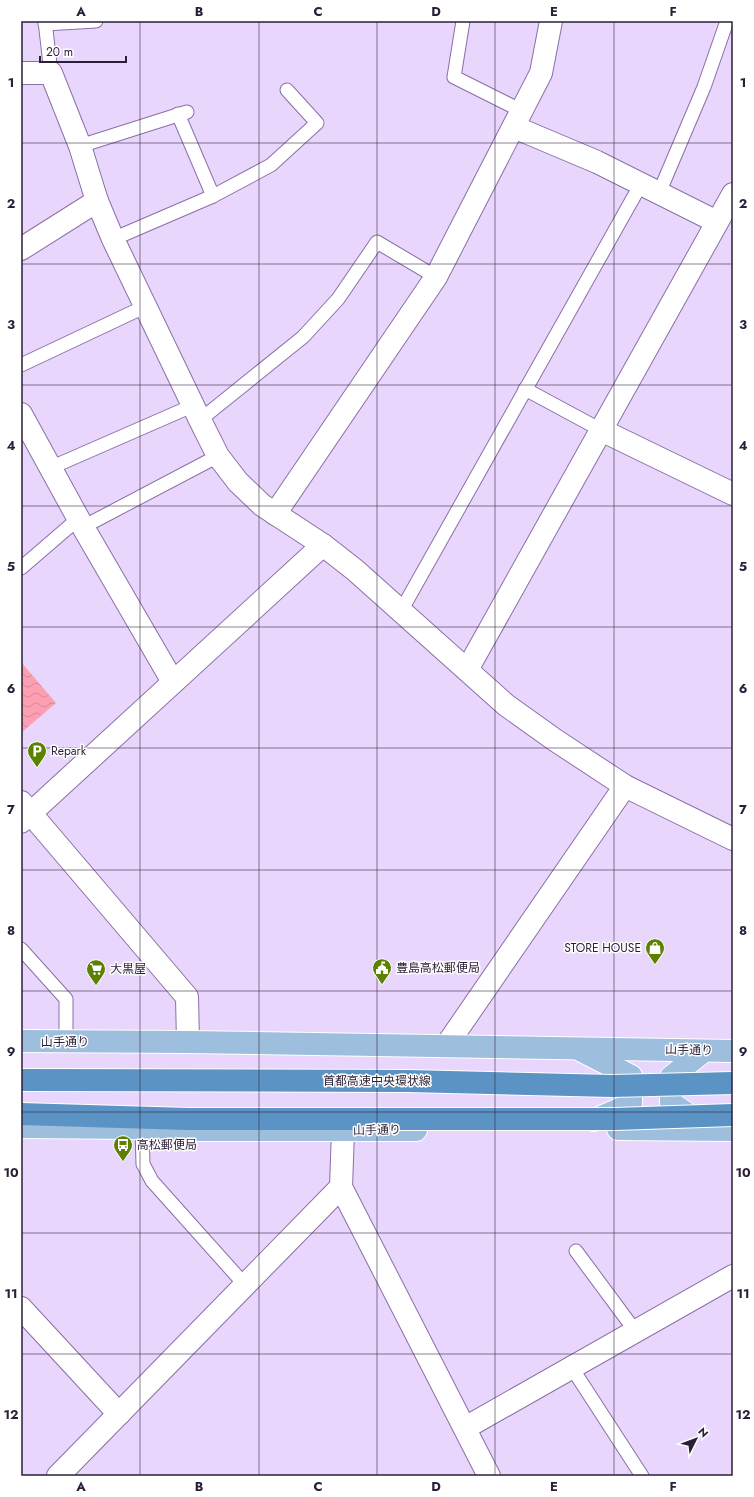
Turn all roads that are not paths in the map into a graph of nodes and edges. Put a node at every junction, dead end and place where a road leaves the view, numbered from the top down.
1 (96, 21) edge
2 (463, 21) edge
3 (551, 21) edge
4 (727, 21) edge
5 (45, 22) edge
6 (21, 73) edge
7 (51, 73) junction
8 (287, 90) dead end
9 (518, 119) junction
10 (80, 146) junction
11 (650, 188) junction
12 (733, 194) edge
13 (213, 196) junction
14 (97, 201) junction
15 (717, 222) junction
16 (113, 239) junction
17 (21, 249) edge
18 (436, 277) junction
19 (144, 307) junction
20 (21, 365) edge
21 (525, 389) junction
22 (196, 413) junction
23 (21, 414) edge
24 (601, 430) junction
25 (218, 456) junction
26 (50, 468) junction
27 (733, 494) edge
28 (275, 514) junction
29 (80, 523) junction
30 (323, 545) junction
31 (21, 568) edge
32 (401, 611) junction
33 (467, 670) junction
34 (173, 682) junction
35 (625, 786) junction
36 (24, 812) edge
37 (733, 839) edge
38 (21, 949) edge
39 (21, 1042) edge
40 (66, 1042) junction
41 (188, 1042) junction
42 (446, 1046) junction
43 (577, 1048) junction
44 (704, 1051) junction
45 (733, 1051) edge
46 (21, 1080) edge
47 (733, 1083) edge
48 (21, 1114) edge
49 (733, 1115) edge
50 (21, 1127) edge
51 (142, 1128) junction
52 (576, 1129) junction
53 (711, 1129) junction
54 (343, 1130) junction
55 (733, 1130) edge
56 (341, 1187) junction
57 (576, 1251) dead end
58 (733, 1276) edge
59 (245, 1285) junction
60 (21, 1308) edge
61 (636, 1332) junction
62 (572, 1368) junction
63 (119, 1414) junction
64 (465, 1428) junction
65 (58, 1476) edge
66 (489, 1476) edge
67 (642, 1476) edge

1 - 5 lane
2 - 9 lane
3 - 9 street
4 - 11 lane
5 - 7 lane
6 - 7 street
7 - 10 street
8 - 13 lane
9 - 11 street
9 - 18 street
10 - 13 lane
10 - 14 street
11 - 15 street
11 - 21 lane
12 - 15 street
13 - 16 lane
14 - 16 street
14 - 17 street
15 - 24 street
16 - 19 street
18 - 22 lane
18 - 28 street
19 - 20 lane
19 - 22 street
21 - 24 lane
21 - 32 lane
22 - 25 street
22 - 26 lane
23 - 26 street
24 - 27 street
24 - 33 street
25 - 28 street
25 - 29 lane
26 - 29 street
28 - 30 street
29 - 31 lane
29 - 34 street
30 - 32 street
30 - 34 street
32 - 33 street
33 - 35 street
34 - 36 street
35 - 37 street
35 - 42 street
36 - 41 street
38 - 40 lane
39 - 40 main road, 山手通り
40 - 41 main road, 山手通り
41 - 42 main road, 山手通り
42 - 43 main road, 山手通り
43 - 44 main road, 山手通り
43 - 52 main road
44 - 45 main road, 山手通り
44 - 53 main road
46 - 47 highway, 首都高速中央環状線, bridge
48 - 49 highway, bridge
50 - 51 main road, 山手通り
51 - 54 main road, 山手通り
51 - 59 lane
52 - 53 main road, 山手通り
52 - 54 main road, 山手通り
53 - 55 main road, 山手通り
54 - 56 street
56 - 59 street
56 - 64 street
57 - 61 lane
58 - 61 street
59 - 63 street
60 - 63 street
61 - 62 street
62 - 64 street
62 - 67 lane
63 - 65 street
64 - 66 street

